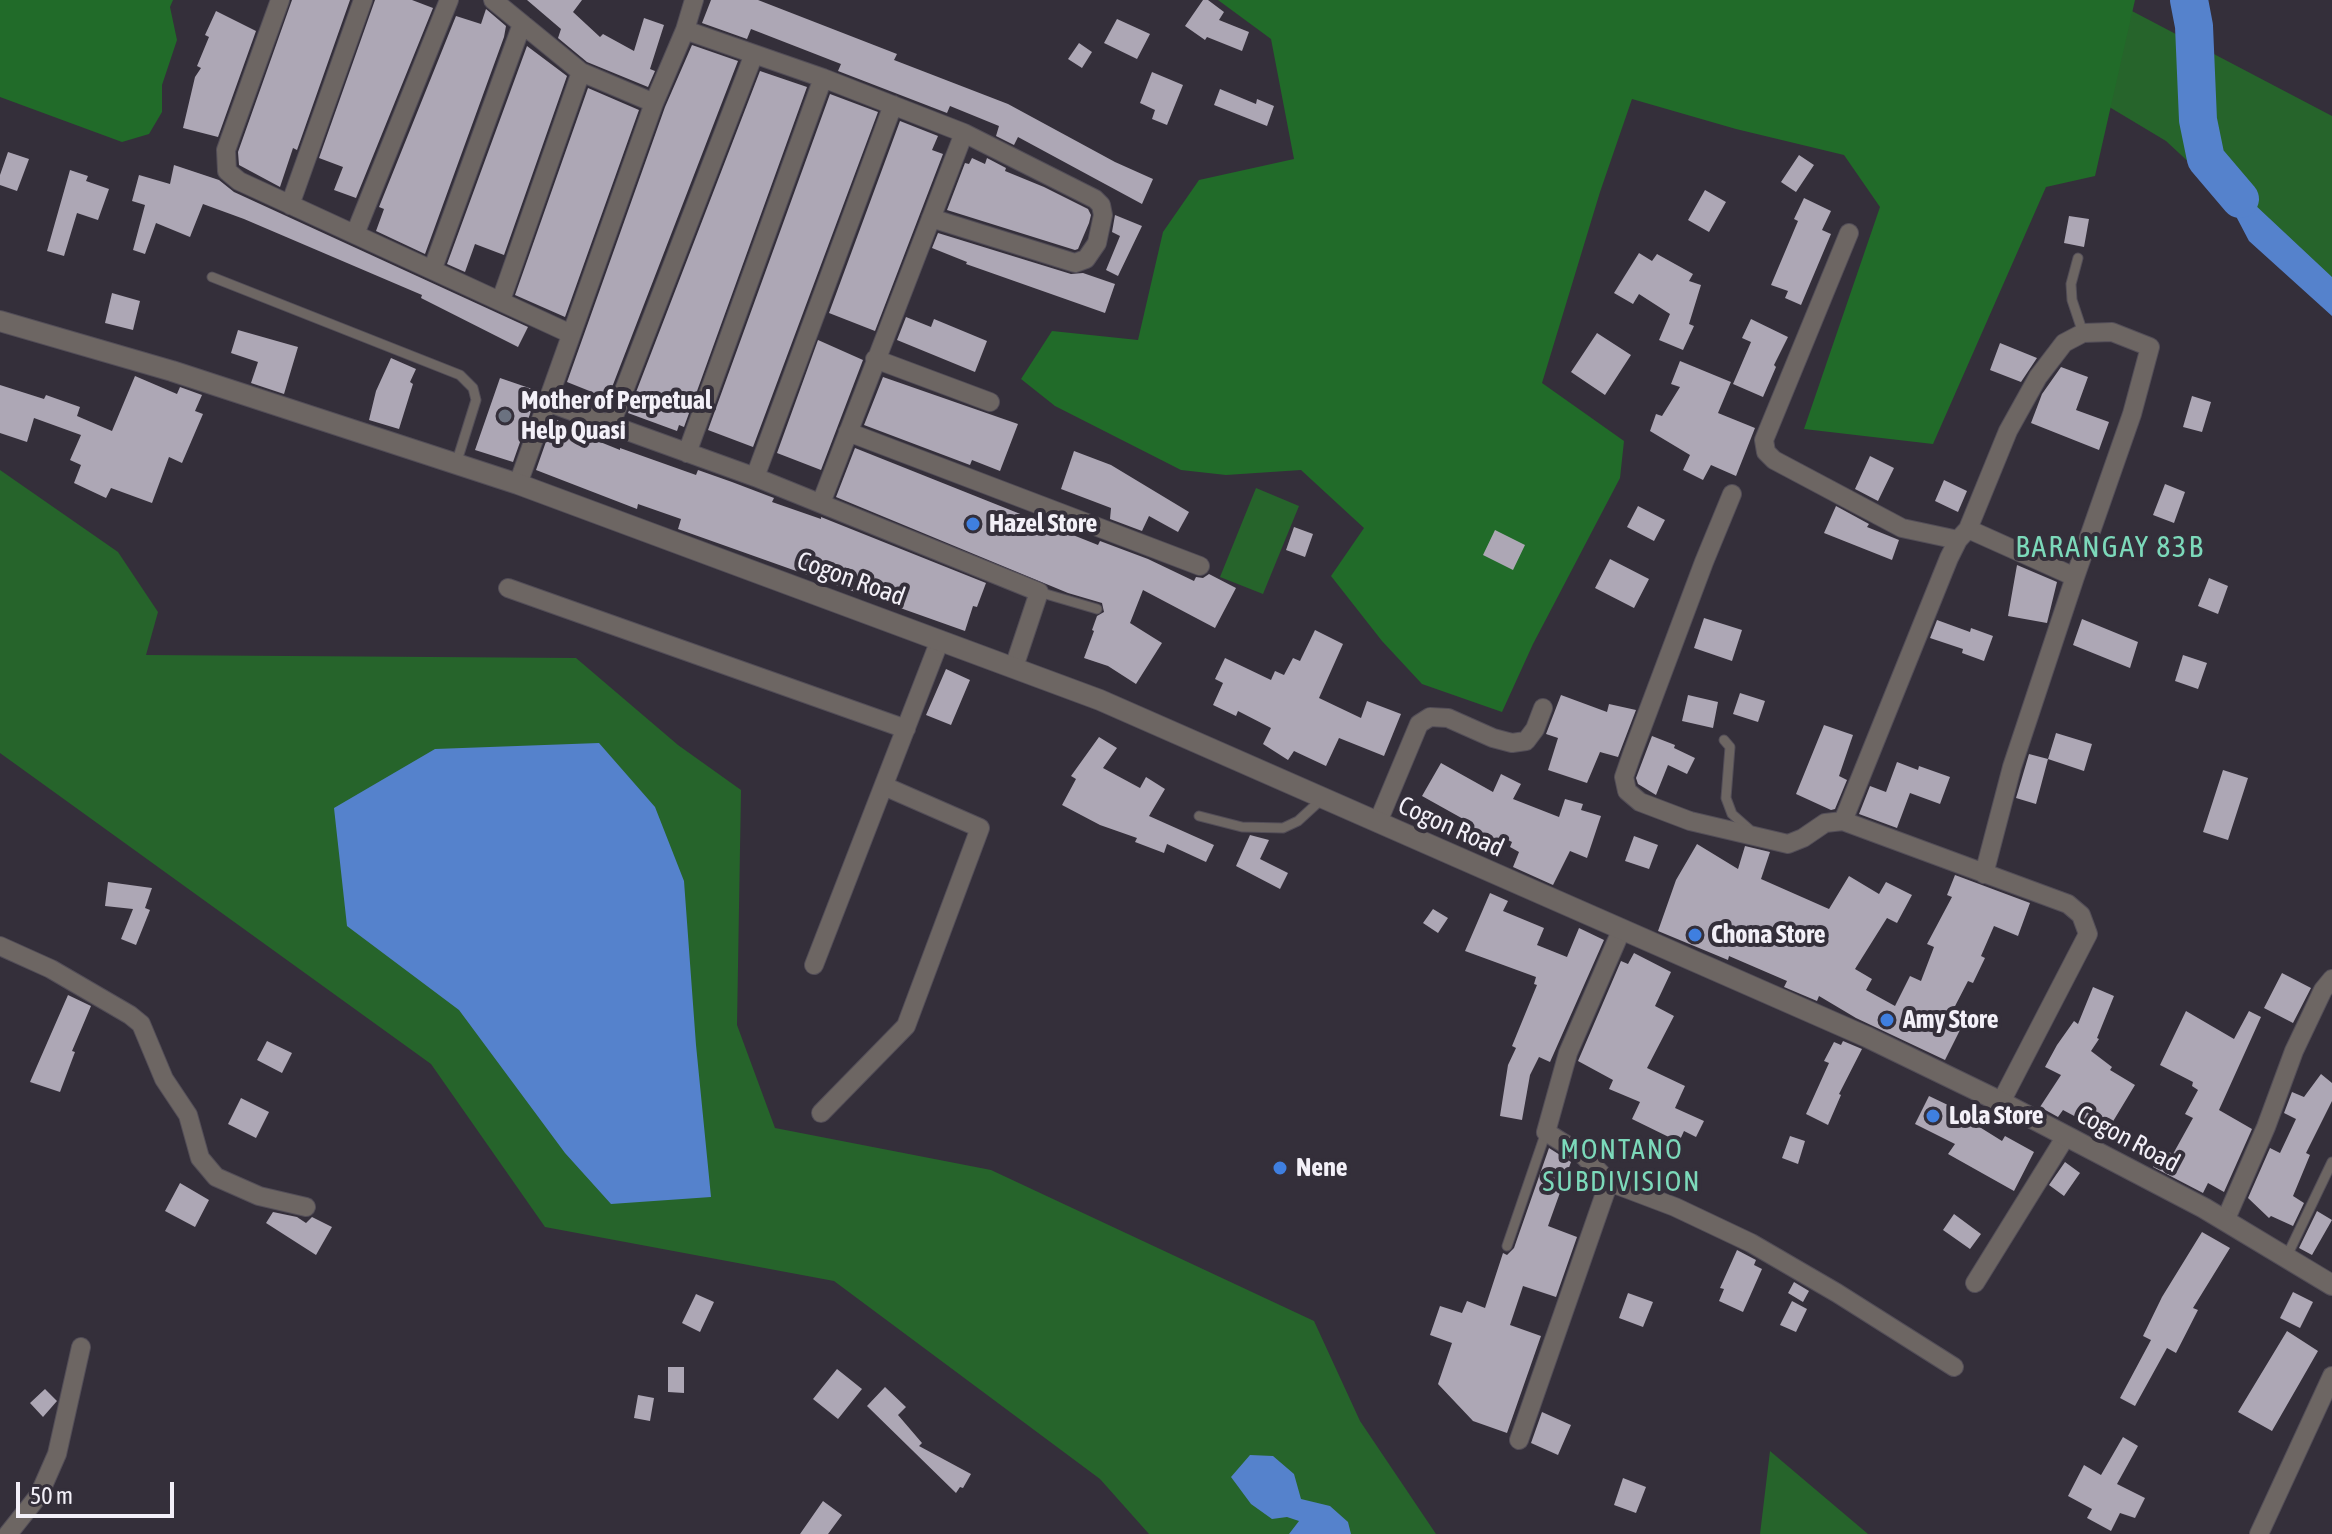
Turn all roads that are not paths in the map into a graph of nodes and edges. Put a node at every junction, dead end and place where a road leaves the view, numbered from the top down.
1 (280, 0) edge
2 (363, 0) edge
3 (449, 0) edge
4 (493, 0) edge
5 (694, 0) edge
6 (522, 24) junction
7 (685, 30) junction
8 (754, 54) junction
9 (581, 72) junction
10 (823, 78) junction
11 (654, 103) junction
12 (893, 105) junction
13 (964, 133) junction
14 (290, 205) junction
15 (931, 218) junction
16 (1849, 233) dead end
17 (355, 234) junction
18 (2078, 258) dead end
19 (433, 268) junction
20 (212, 277) dead end
21 (501, 300) junction
22 (0, 321) edge
23 (2083, 333) junction
24 (571, 334) junction
25 (875, 359) junction
26 (547, 402) junction
27 (990, 402) dead end
28 (611, 424) junction
29 (848, 432) junction
30 (687, 453) junction
31 (456, 464) junction
32 (755, 477) junction
33 (518, 484) junction
34 (1732, 494) dead end
35 (821, 503) junction
36 (1963, 534) junction
37 (1200, 566) dead end
38 (2075, 577) junction
39 (508, 588) dead end
40 (1039, 592) junction
41 (1097, 609) dead end
42 (940, 640) junction
43 (1014, 667) junction
44 (1543, 708) dead end
45 (906, 729) junction
46 (1724, 740) dead end
47 (884, 786) junction
48 (1323, 798) junction
49 (1199, 816) dead end
50 (1843, 821) junction
51 (1378, 822) junction
52 (1763, 839) junction
53 (1984, 874) junction
54 (1621, 931) junction
55 (0, 946) edge
56 (814, 965) dead end
57 (2332, 979) edge
58 (2001, 1102) junction
59 (821, 1113) dead end
60 (1546, 1132) junction
61 (2066, 1136) junction
62 (2332, 1162) edge
63 (1609, 1182) junction
64 (306, 1207) dead end
65 (2225, 1221) junction
66 (1507, 1246) dead end
67 (2286, 1258) junction
68 (1975, 1283) dead end
69 (2332, 1285) edge
70 (81, 1347) dead end
71 (1954, 1367) dead end
72 (2332, 1376) edge
73 (1519, 1440) dead end
74 (8, 1534) edge
75 (2259, 1534) edge

1 - 14 street
2 - 14 street
3 - 17 street
4 - 6 street
5 - 7 street
6 - 9 street
6 - 19 street
7 - 8 street
7 - 11 street
8 - 10 street
8 - 28 street
9 - 11 street
9 - 21 street
10 - 12 street
10 - 30 street
11 - 24 street
12 - 13 street
12 - 32 street
13 - 15 street
13 - 15 street
14 - 17 street
15 - 25 street
16 - 36 street
17 - 19 street
18 - 23 lane
19 - 21 street
20 - 31 lane
21 - 24 street
22 - 31 street, Cogon Road
23 - 36 street
23 - 38 street
24 - 26 street
25 - 27 street
25 - 29 street
26 - 28 street
26 - 33 street
28 - 30 street
29 - 35 street
29 - 37 street
30 - 32 street
31 - 33 street, Cogon Road
32 - 35 street
33 - 42 street, Cogon Road
34 - 52 street
35 - 40 street
36 - 38 street
36 - 50 street
38 - 53 street
39 - 45 street
40 - 41 lane
40 - 43 street
42 - 43 street, Cogon Road
42 - 45 street
43 - 48 street, Cogon Road
44 - 51 street
45 - 47 street
46 - 52 lane
47 - 56 street
47 - 59 street
48 - 49 lane
48 - 51 street, Cogon Road
50 - 52 street
50 - 53 street
51 - 54 street, Cogon Road
53 - 58 street
54 - 58 street, Cogon Road
54 - 60 street
55 - 64 street
57 - 65 street
58 - 61 street, Cogon Road
60 - 63 street
60 - 66 lane
61 - 65 street, Cogon Road
61 - 68 street
62 - 67 lane
63 - 71 street
63 - 73 street
65 - 67 street, Cogon Road
67 - 69 street, Cogon Road
70 - 74 street
72 - 75 street

